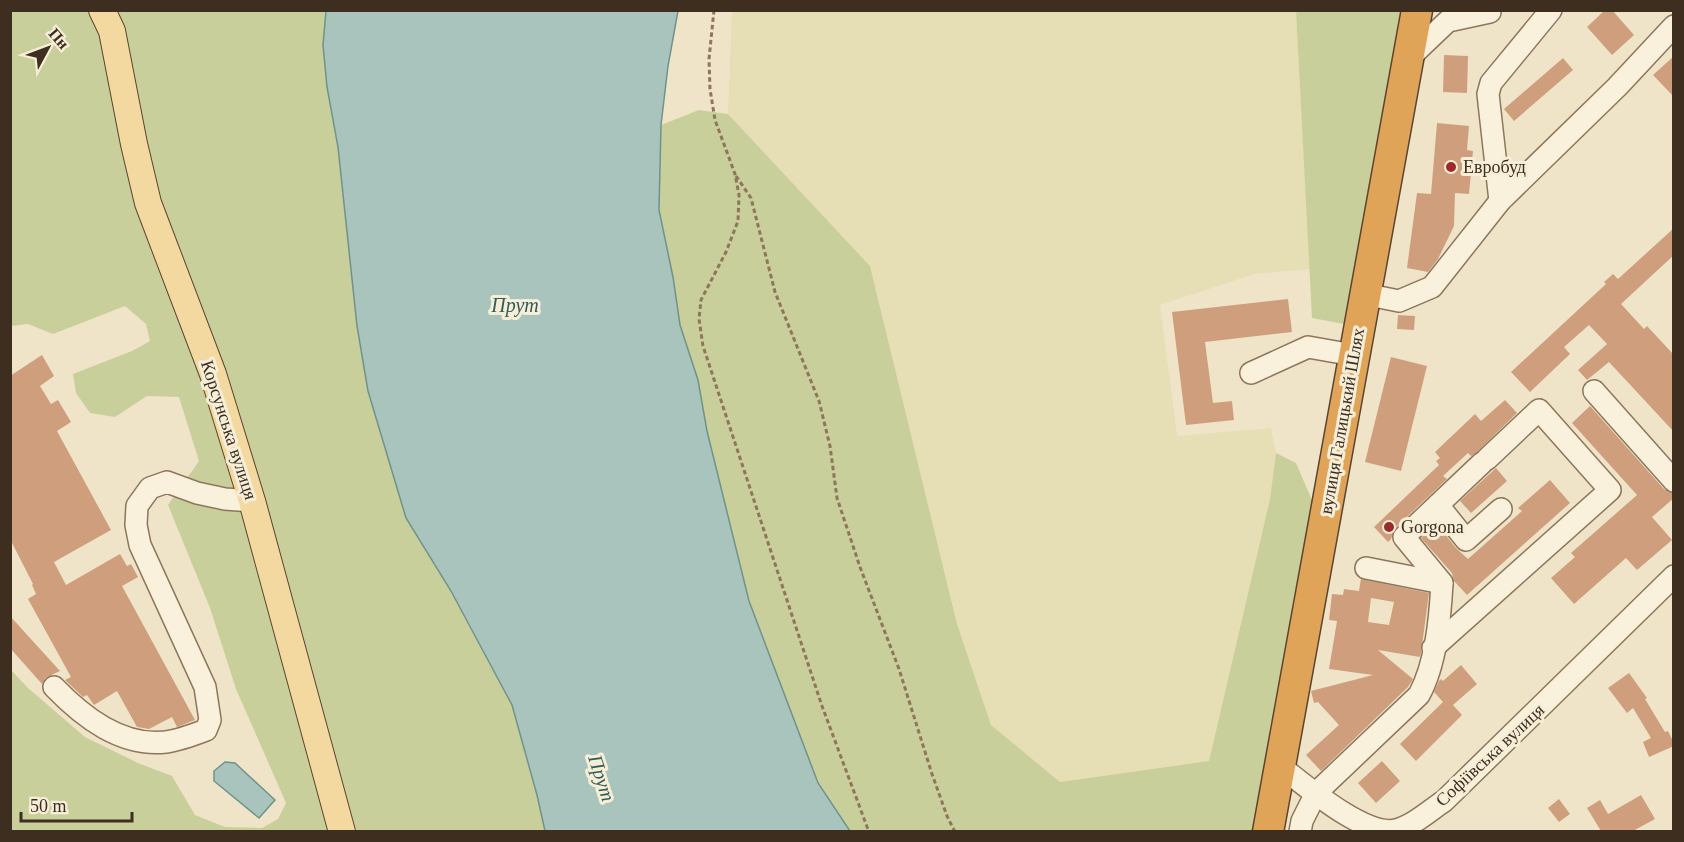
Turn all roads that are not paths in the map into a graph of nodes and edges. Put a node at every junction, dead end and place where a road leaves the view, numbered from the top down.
1 (1417, 10) edge
2 (1490, 10) edge
3 (1551, 10) edge
4 (1456, 14) edge
5 (107, 21) edge
6 (1674, 26) edge
7 (1408, 59) junction
8 (1500, 201) junction
9 (1364, 294) junction
10 (1353, 355) junction
11 (1251, 373) dead end
12 (1594, 391) dead end
13 (1674, 481) edge
14 (252, 501) junction
15 (1438, 505) junction
16 (1501, 509) dead end
17 (1366, 568) dead end
18 (1674, 576) edge
19 (1442, 583) junction
20 (1433, 648) junction
21 (54, 687) dead end
22 (1280, 766) junction
23 (1316, 793) junction
24 (342, 831) edge
25 (1268, 831) edge
26 (1300, 831) edge

1 - 7 highway, вулиця Галицький Шлях
2 - 4 street
3 - 8 street
4 - 7 street
5 - 14 main road, Корсунська вулиця
6 - 8 street
7 - 9 highway, вулиця Галицький Шлях
8 - 9 street
9 - 10 highway, вулиця Галицький Шлях
10 - 11 street
10 - 22 highway, вулиця Галицький Шлях
12 - 13 street
14 - 21 street
14 - 24 main road, Корсунська вулиця
15 - 16 street
15 - 19 street
15 - 20 street
17 - 19 street
18 - 23 street, Софіївська вулиця
19 - 20 street
20 - 23 street
22 - 23 street, Софіївська вулиця
22 - 25 highway, вулиця Галицький Шлях
23 - 26 street

